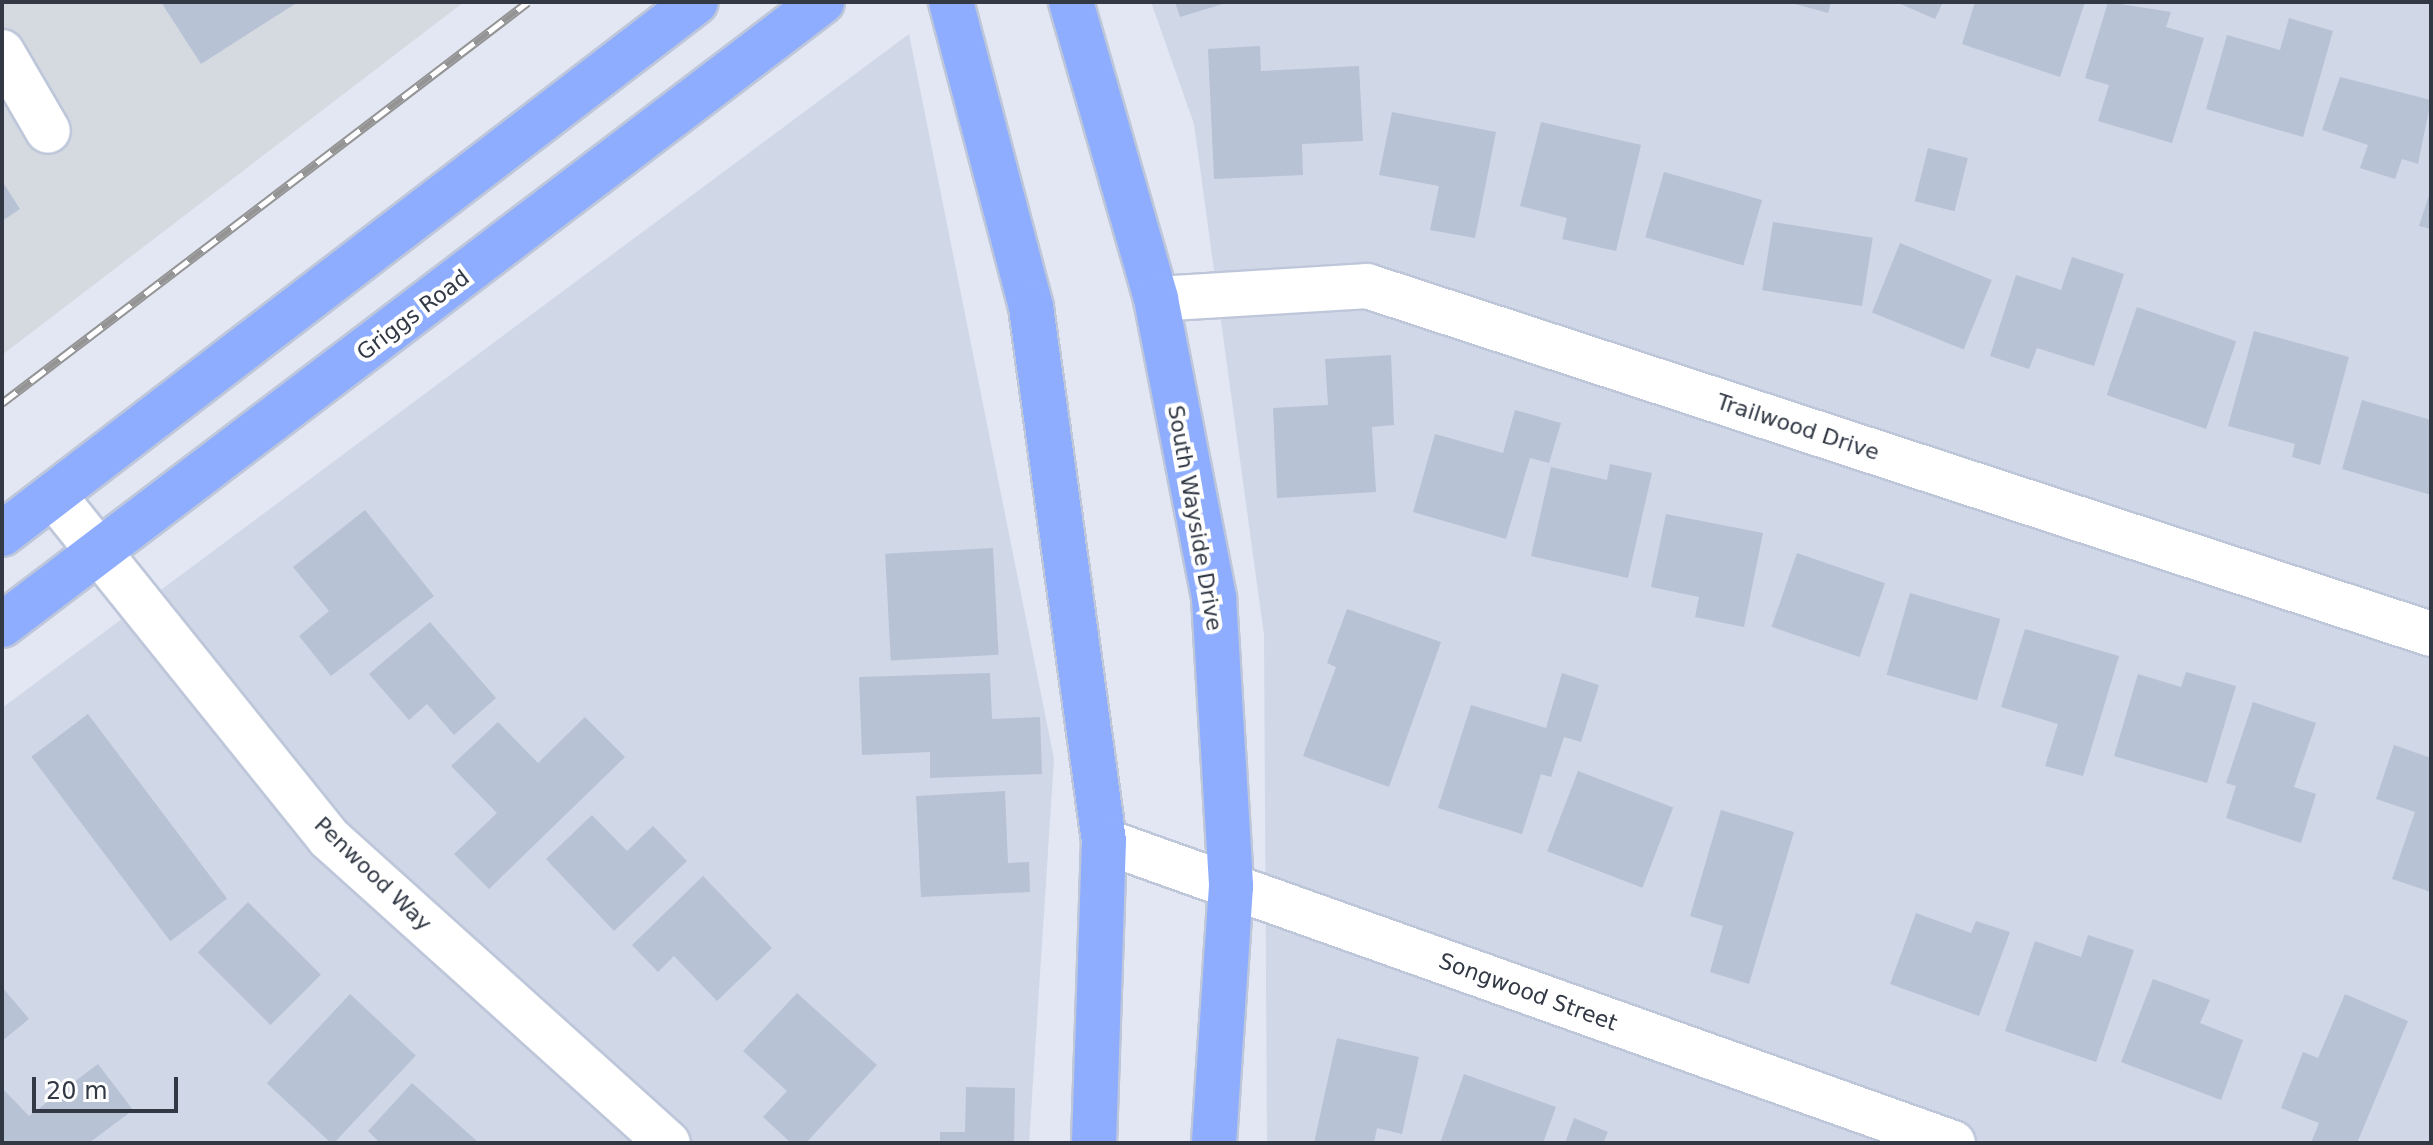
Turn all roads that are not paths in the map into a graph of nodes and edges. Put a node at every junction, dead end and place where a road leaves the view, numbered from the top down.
1 (696, 2) edge
2 (822, 2) edge
3 (951, 2) edge
4 (1071, 2) edge
5 (2, 52) edge
6 (48, 131) dead end
7 (1156, 299) junction
8 (54, 496) junction
9 (2, 534) edge
10 (100, 555) junction
11 (2, 625) edge
12 (2431, 634) edge
13 (1104, 841) junction
14 (1231, 886) junction
15 (668, 1143) edge
16 (1094, 1143) edge
17 (1214, 1143) edge
18 (1953, 1143) edge

1 - 8 main road
2 - 10 main road, Griggs Road
3 - 13 main road
4 - 7 main road, South Wayside Drive
5 - 6 street
7 - 12 street, Trailwood Drive
7 - 14 main road, South Wayside Drive
8 - 9 main road
8 - 10 street, Penwood Way
10 - 11 main road, Griggs Road
10 - 15 street, Penwood Way
13 - 14 street, Songwood Street
13 - 16 main road
14 - 17 main road, South Wayside Drive
14 - 18 street, Songwood Street

